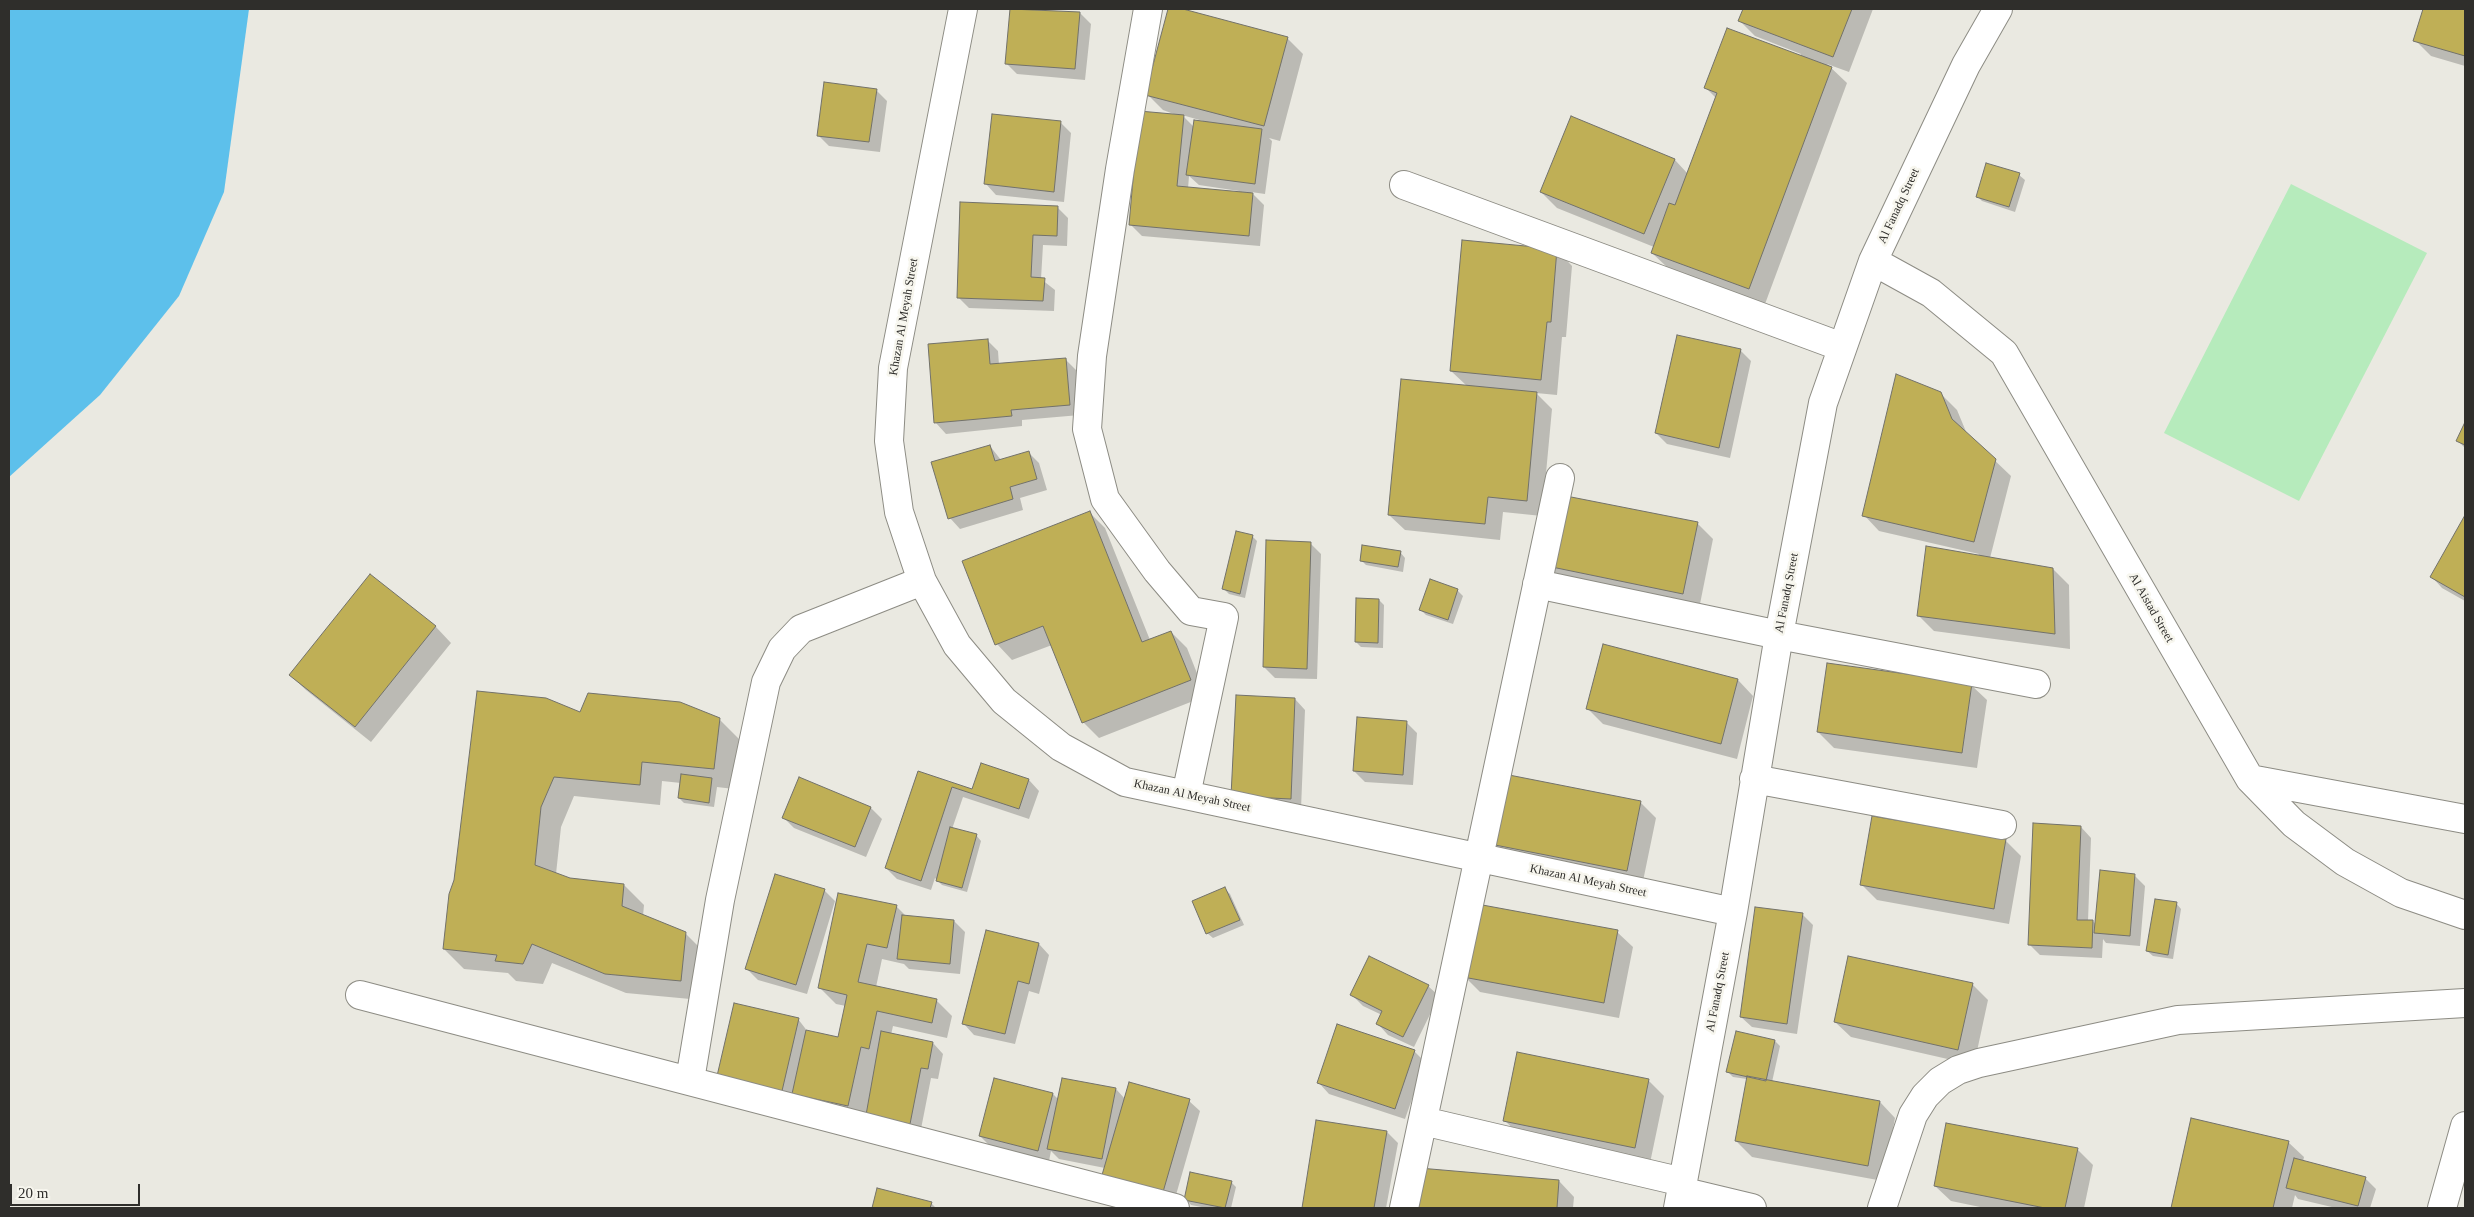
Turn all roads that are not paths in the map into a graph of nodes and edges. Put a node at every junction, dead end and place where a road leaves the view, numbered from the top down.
1 (963, 9) edge
2 (1148, 9) edge
3 (1998, 9) edge
4 (1404, 185) dead end
5 (1873, 261) junction
6 (1842, 347) junction
7 (1560, 478) dead end
8 (922, 581) junction
9 (1537, 584) junction
10 (1779, 635) junction
11 (2036, 684) dead end
12 (1754, 779) junction
13 (2250, 779) junction
14 (1186, 795) junction
15 (2465, 819) edge
16 (2002, 825) dead end
17 (1479, 857) junction
18 (1733, 912) junction
19 (2465, 916) edge
20 (360, 995) dead end
21 (2465, 1003) edge
22 (690, 1080) junction
23 (1423, 1121) junction
24 (2465, 1126) edge
25 (1681, 1194) edge
26 (1175, 1208) edge
27 (1404, 1208) edge
28 (1752, 1208) edge
29 (1882, 1208) edge
30 (2442, 1208) edge

1 - 8 street, Khazan Al Meyah Street
2 - 14 street
3 - 5 street, Al Fanadq Street
4 - 6 street
5 - 6 street, Al Fanadq Street
5 - 13 street, Al Aistad Street
6 - 10 street, Al Fanadq Street
7 - 9 street
8 - 14 street, Khazan Al Meyah Street
8 - 22 street
9 - 10 street
9 - 17 street
10 - 11 street
10 - 12 street, Al Fanadq Street
12 - 16 street
12 - 18 street, Al Fanadq Street
13 - 15 street
13 - 19 street, Al Aistad Street
14 - 17 street, Khazan Al Meyah Street
17 - 18 street, Khazan Al Meyah Street
17 - 23 street
18 - 25 street, Al Fanadq Street
20 - 22 street
21 - 29 street
22 - 26 street
23 - 25 street
23 - 27 street
24 - 30 street
25 - 28 street

